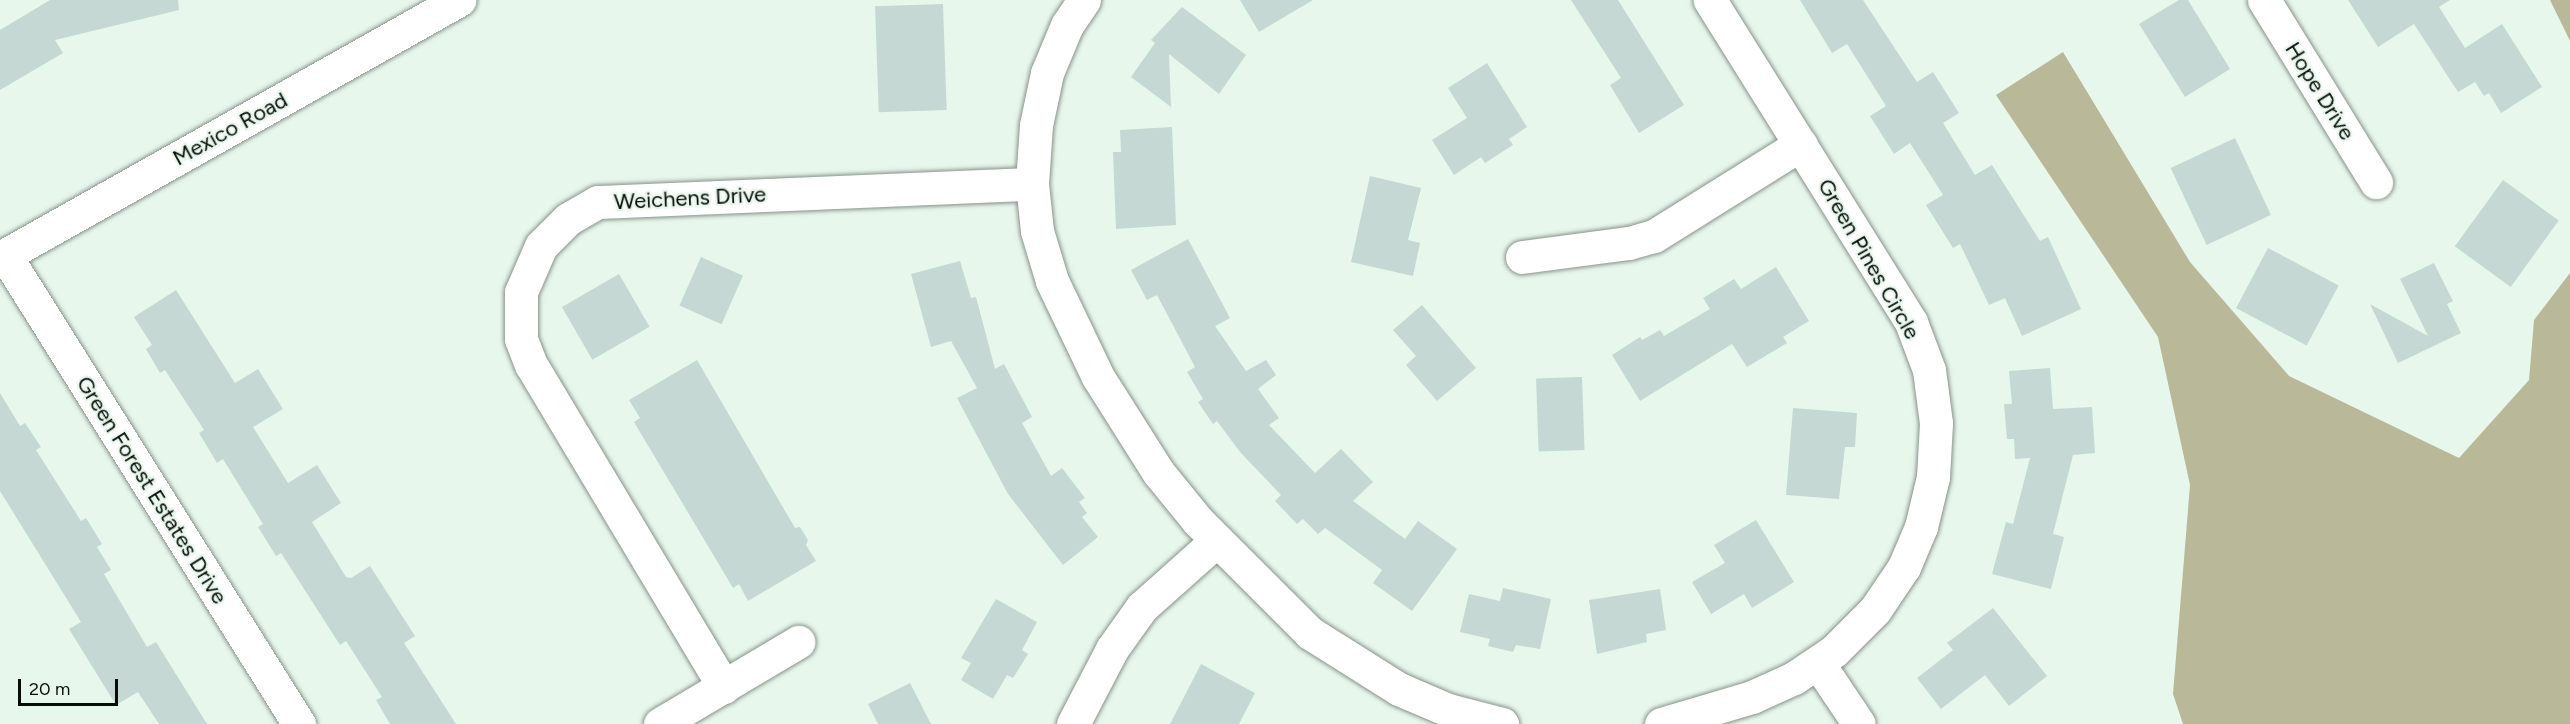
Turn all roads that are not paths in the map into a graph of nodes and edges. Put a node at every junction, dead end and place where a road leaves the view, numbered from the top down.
1 (459, 0) edge
2 (1084, 0) edge
3 (1710, 0) edge
4 (2264, 0) edge
5 (1801, 144) junction
6 (2376, 182) dead end
7 (1032, 184) junction
8 (2, 257) edge
9 (1522, 257) dead end
10 (1216, 542) junction
11 (798, 642) dead end
12 (1818, 663) junction
13 (724, 687) junction
14 (299, 724) edge
15 (660, 724) edge
16 (1073, 724) edge
17 (1497, 724) edge
18 (1502, 724) edge
19 (1661, 724) edge
20 (1859, 724) edge

1 - 8 street, Mexico Road
2 - 7 street
3 - 5 street, Green Pines Circle
4 - 6 street, Hope Drive
5 - 9 street
5 - 12 street, Green Pines Circle
7 - 10 street
7 - 13 street, Weichens Drive
8 - 14 street, Green Forest Estates Drive
10 - 16 street
10 - 17 street
11 - 13 street
12 - 19 street, Green Pines Circle
12 - 20 street
13 - 15 street
17 - 18 street

